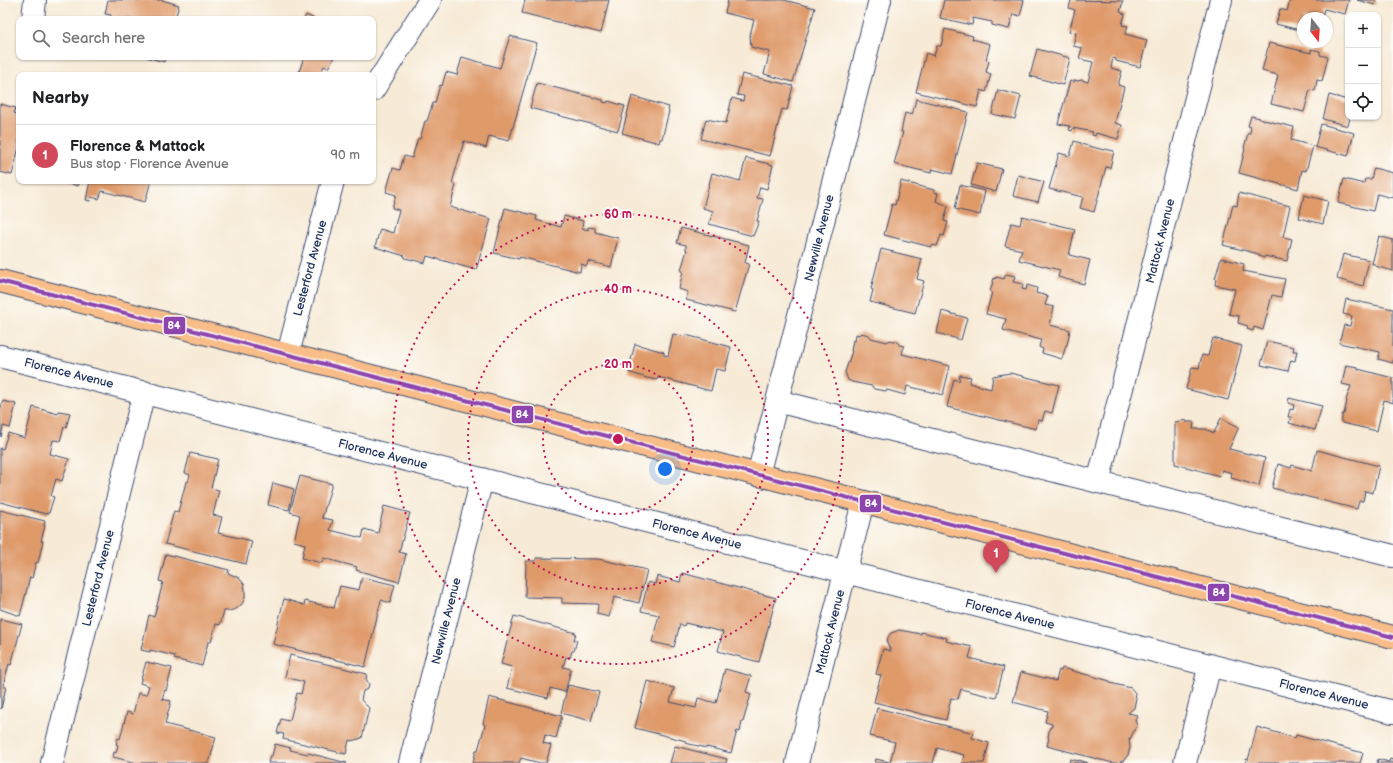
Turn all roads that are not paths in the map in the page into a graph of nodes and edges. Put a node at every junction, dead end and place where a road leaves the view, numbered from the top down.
1 (35, 0) edge
2 (430, 0) edge
3 (880, 0) edge
4 (1221, 0) edge
5 (33, 16) edge
6 (376, 85) edge
7 (332, 184) edge
8 (0, 281) edge
9 (288, 354) junction
10 (0, 356) edge
11 (144, 392) junction
12 (778, 401) junction
13 (758, 475) junction
14 (482, 479) junction
15 (1098, 482) junction
16 (863, 502) junction
17 (1393, 556) edge
18 (845, 572) junction
19 (1393, 637) edge
20 (1210, 665) junction
21 (1393, 712) edge
22 (52, 763) edge
23 (410, 763) edge
24 (797, 763) edge
25 (1185, 763) edge

1 - 5 street
2 - 6 street
3 - 12 street, Newville Avenue
4 - 15 street, Mattock Avenue
7 - 9 street, Lesterford Avenue
8 - 9 main road
9 - 13 main road
10 - 11 street, Florence Avenue
11 - 14 street, Florence Avenue
11 - 22 street, Lesterford Avenue
12 - 13 street, Newville Avenue
12 - 15 street
13 - 16 main road
14 - 18 street, Florence Avenue
14 - 23 street, Newville Avenue
15 - 17 street
16 - 18 street, Mattock Avenue
16 - 19 main road
18 - 20 street, Florence Avenue
18 - 24 street, Mattock Avenue
20 - 21 street, Florence Avenue
20 - 25 street

